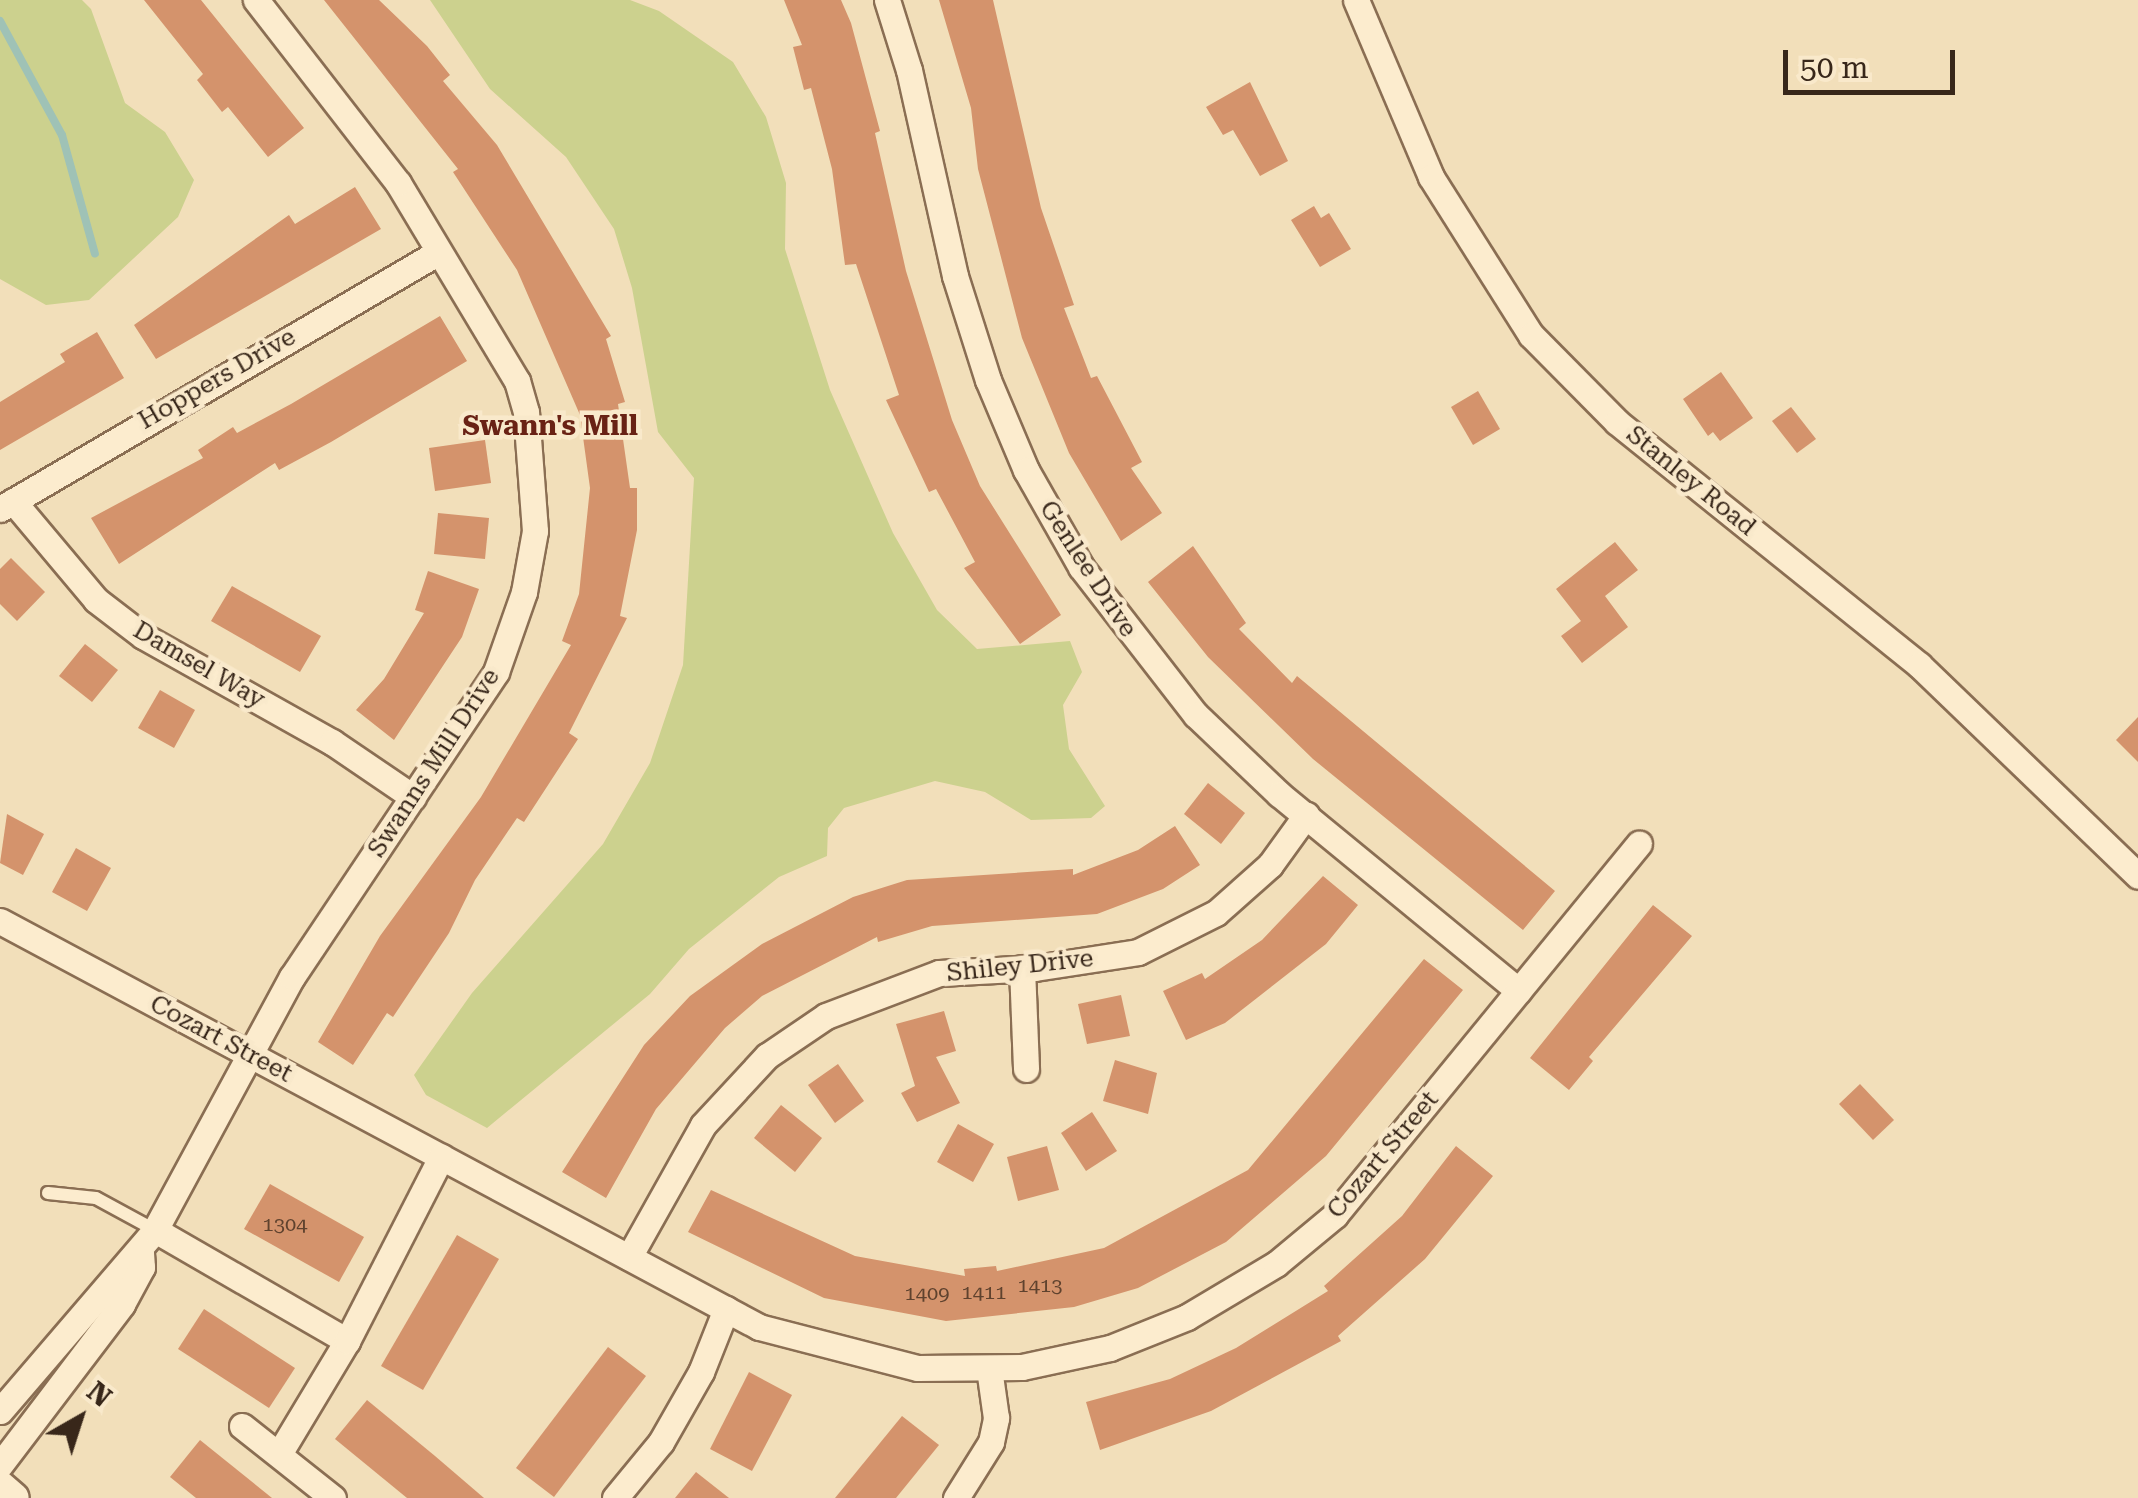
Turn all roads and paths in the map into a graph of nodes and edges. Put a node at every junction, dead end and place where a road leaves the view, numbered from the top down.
1 (256, 0) edge
2 (886, 0) edge
3 (1356, 0) edge
4 (437, 253) junction
5 (6, 505) edge
6 (412, 797) junction
7 (1306, 816) junction
8 (1638, 842) dead end
9 (2138, 876) edge
10 (0, 921) edge
11 (1022, 968) junction
12 (1519, 991) junction
13 (254, 1057) junction
14 (1026, 1070) dead end
15 (442, 1157) junction
16 (48, 1192) dead end
17 (148, 1241) junction
18 (629, 1257) junction
19 (726, 1309) junction
20 (347, 1341) junction
21 (988, 1368) junction
22 (0, 1412) edge
23 (242, 1426) dead end
24 (279, 1454) junction
25 (0, 1465) edge
26 (0, 1486) edge
27 (14, 1498) edge
28 (333, 1498) edge
29 (615, 1498) edge
30 (956, 1498) edge

1 - 4 street, Swanns Mill Drive
2 - 7 street, Genlee Drive
3 - 9 street, Stanley Road
4 - 5 street, Hoppers Drive
4 - 6 street, Swanns Mill Drive
5 - 6 street, Damsel Way
6 - 13 street, Swanns Mill Drive
7 - 11 street, Shiley Drive
7 - 12 street, Genlee Drive
8 - 12 street, Cozart Street
10 - 13 street, Cozart Street
11 - 14 street
11 - 18 street, Shiley Drive
12 - 21 street, Cozart Street
13 - 15 street, Cozart Street
13 - 17 street, Swanns Mill Drive
15 - 18 street, Cozart Street
15 - 20 street
16 - 17 lane
17 - 20 street
17 - 22 street, Swanns Mill Drive
17 - 25 street, Swanns Mill Drive
18 - 19 street, Cozart Street
19 - 21 street, Cozart Street
19 - 29 street
20 - 24 street
21 - 30 street
23 - 24 street
24 - 28 street
26 - 27 street

